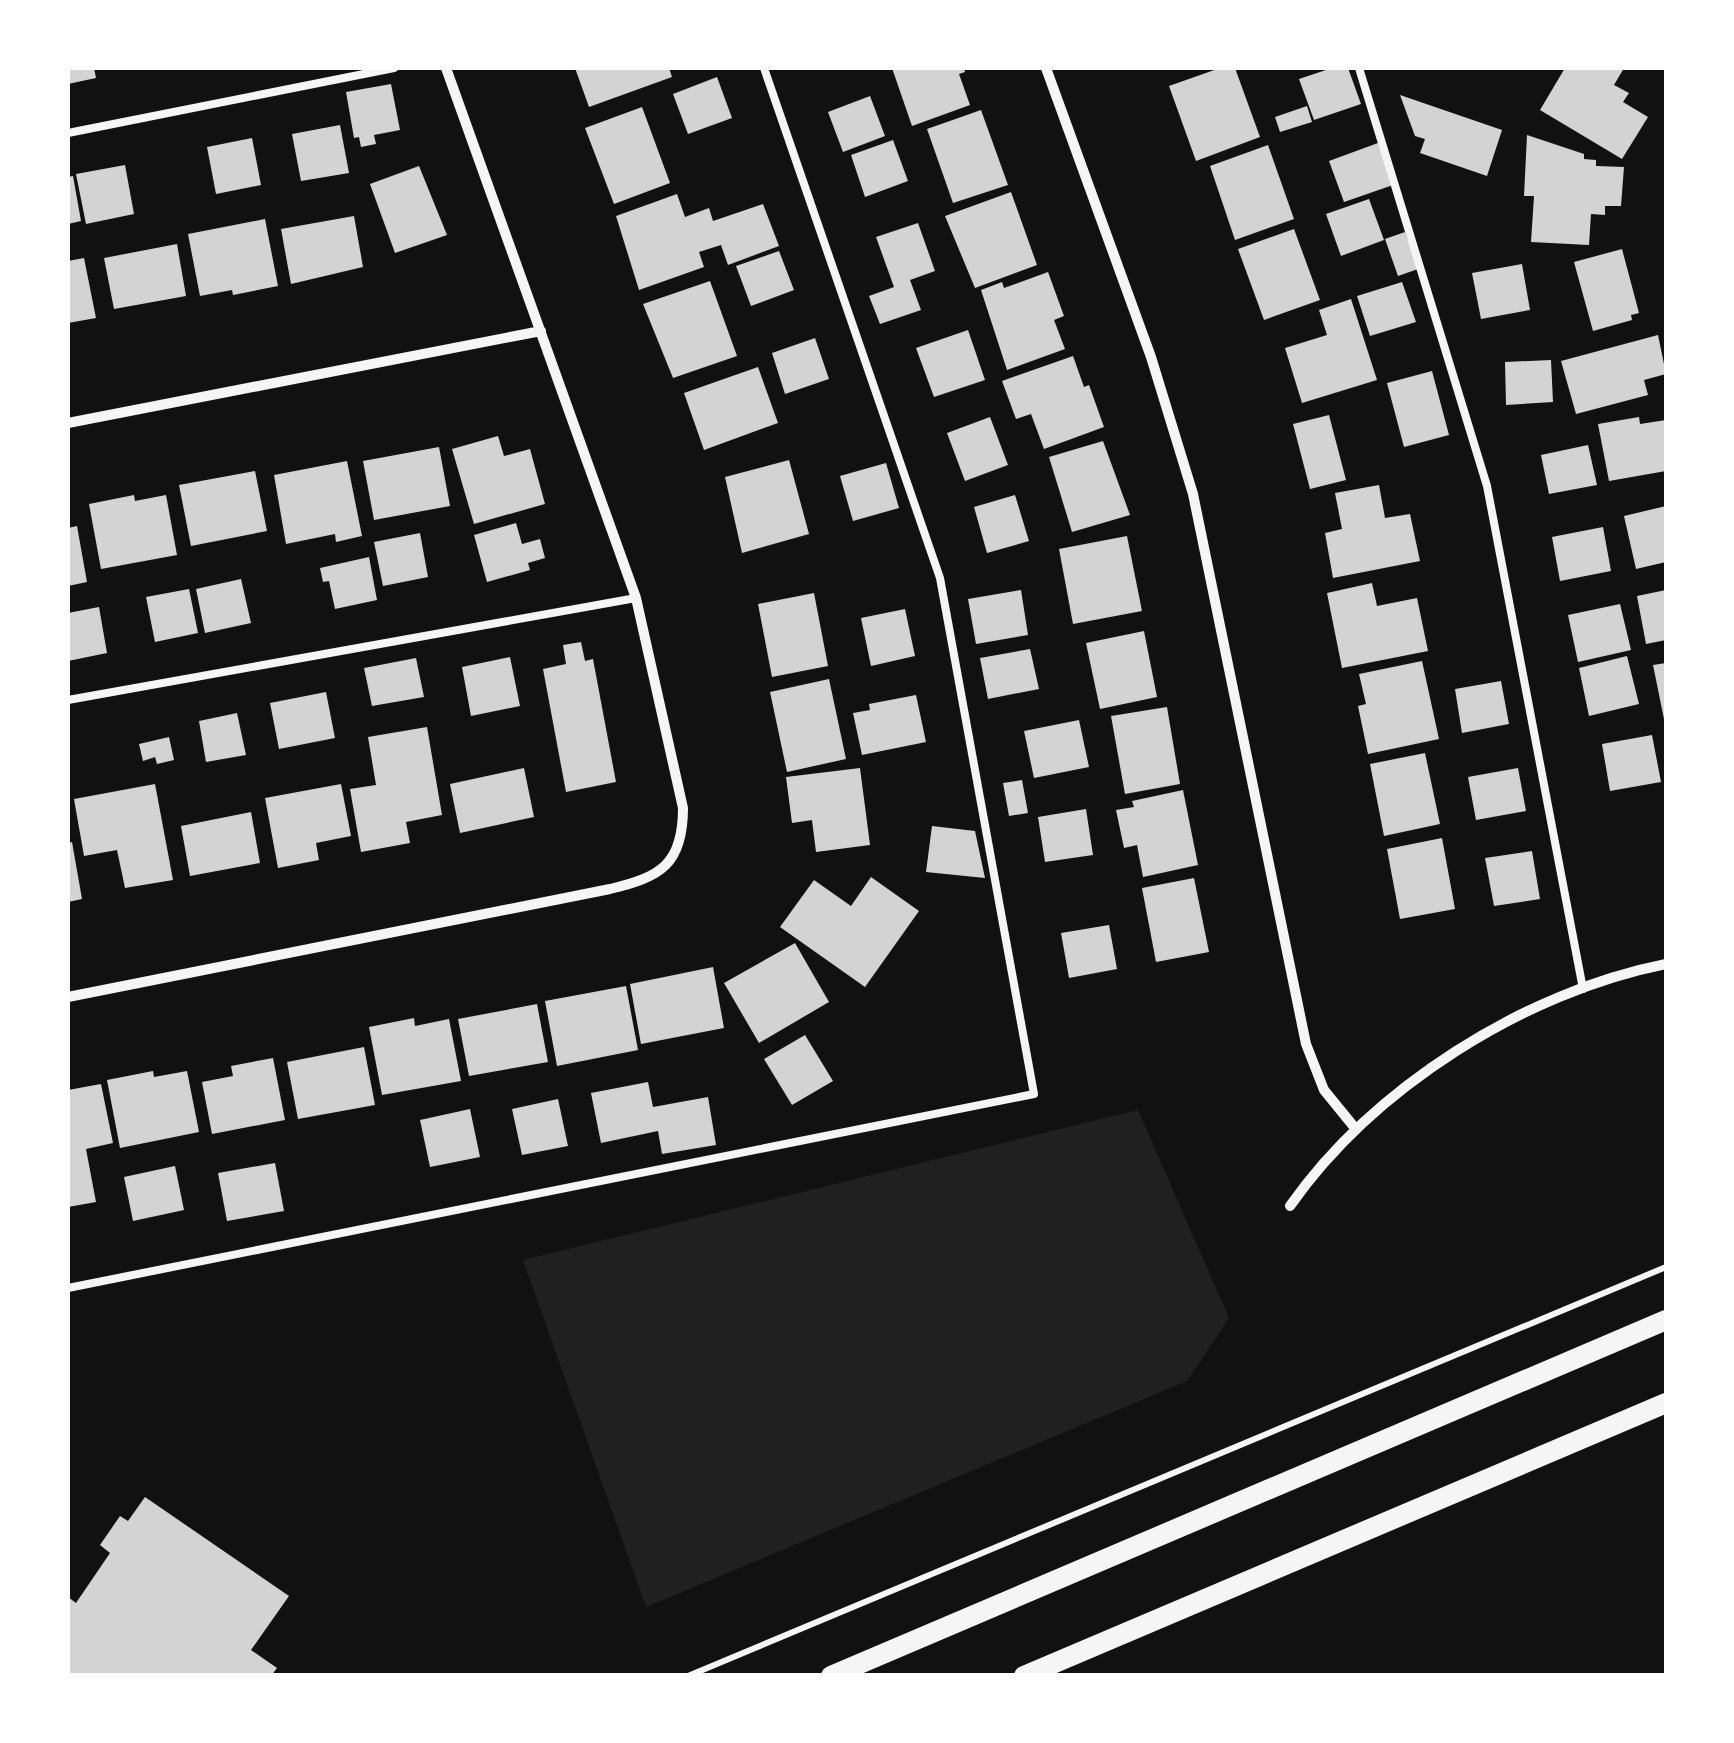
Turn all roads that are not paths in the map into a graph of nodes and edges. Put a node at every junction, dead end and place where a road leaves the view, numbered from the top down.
1 (394, 68) edge
2 (446, 68) edge
3 (764, 68) edge
4 (1046, 68) edge
5 (1359, 68) edge
6 (68, 133) edge
7 (541, 331) junction
8 (68, 423) edge
9 (636, 598) junction
10 (68, 700) edge
11 (1666, 964) edge
12 (1583, 989) junction
13 (68, 997) edge
14 (1355, 1128) junction
15 (1290, 1206) dead end
16 (68, 1288) edge
17 (1666, 1320) edge
18 (1666, 1403) edge
19 (830, 1676) edge
20 (1024, 1676) edge

1 - 6 lane
2 - 7 street
3 - 16 lane
4 - 14 street
5 - 12 lane
7 - 8 street
7 - 9 street
9 - 10 lane
9 - 13 street
11 - 12 street
12 - 14 street
14 - 15 street
17 - 19 main road
18 - 20 main road

